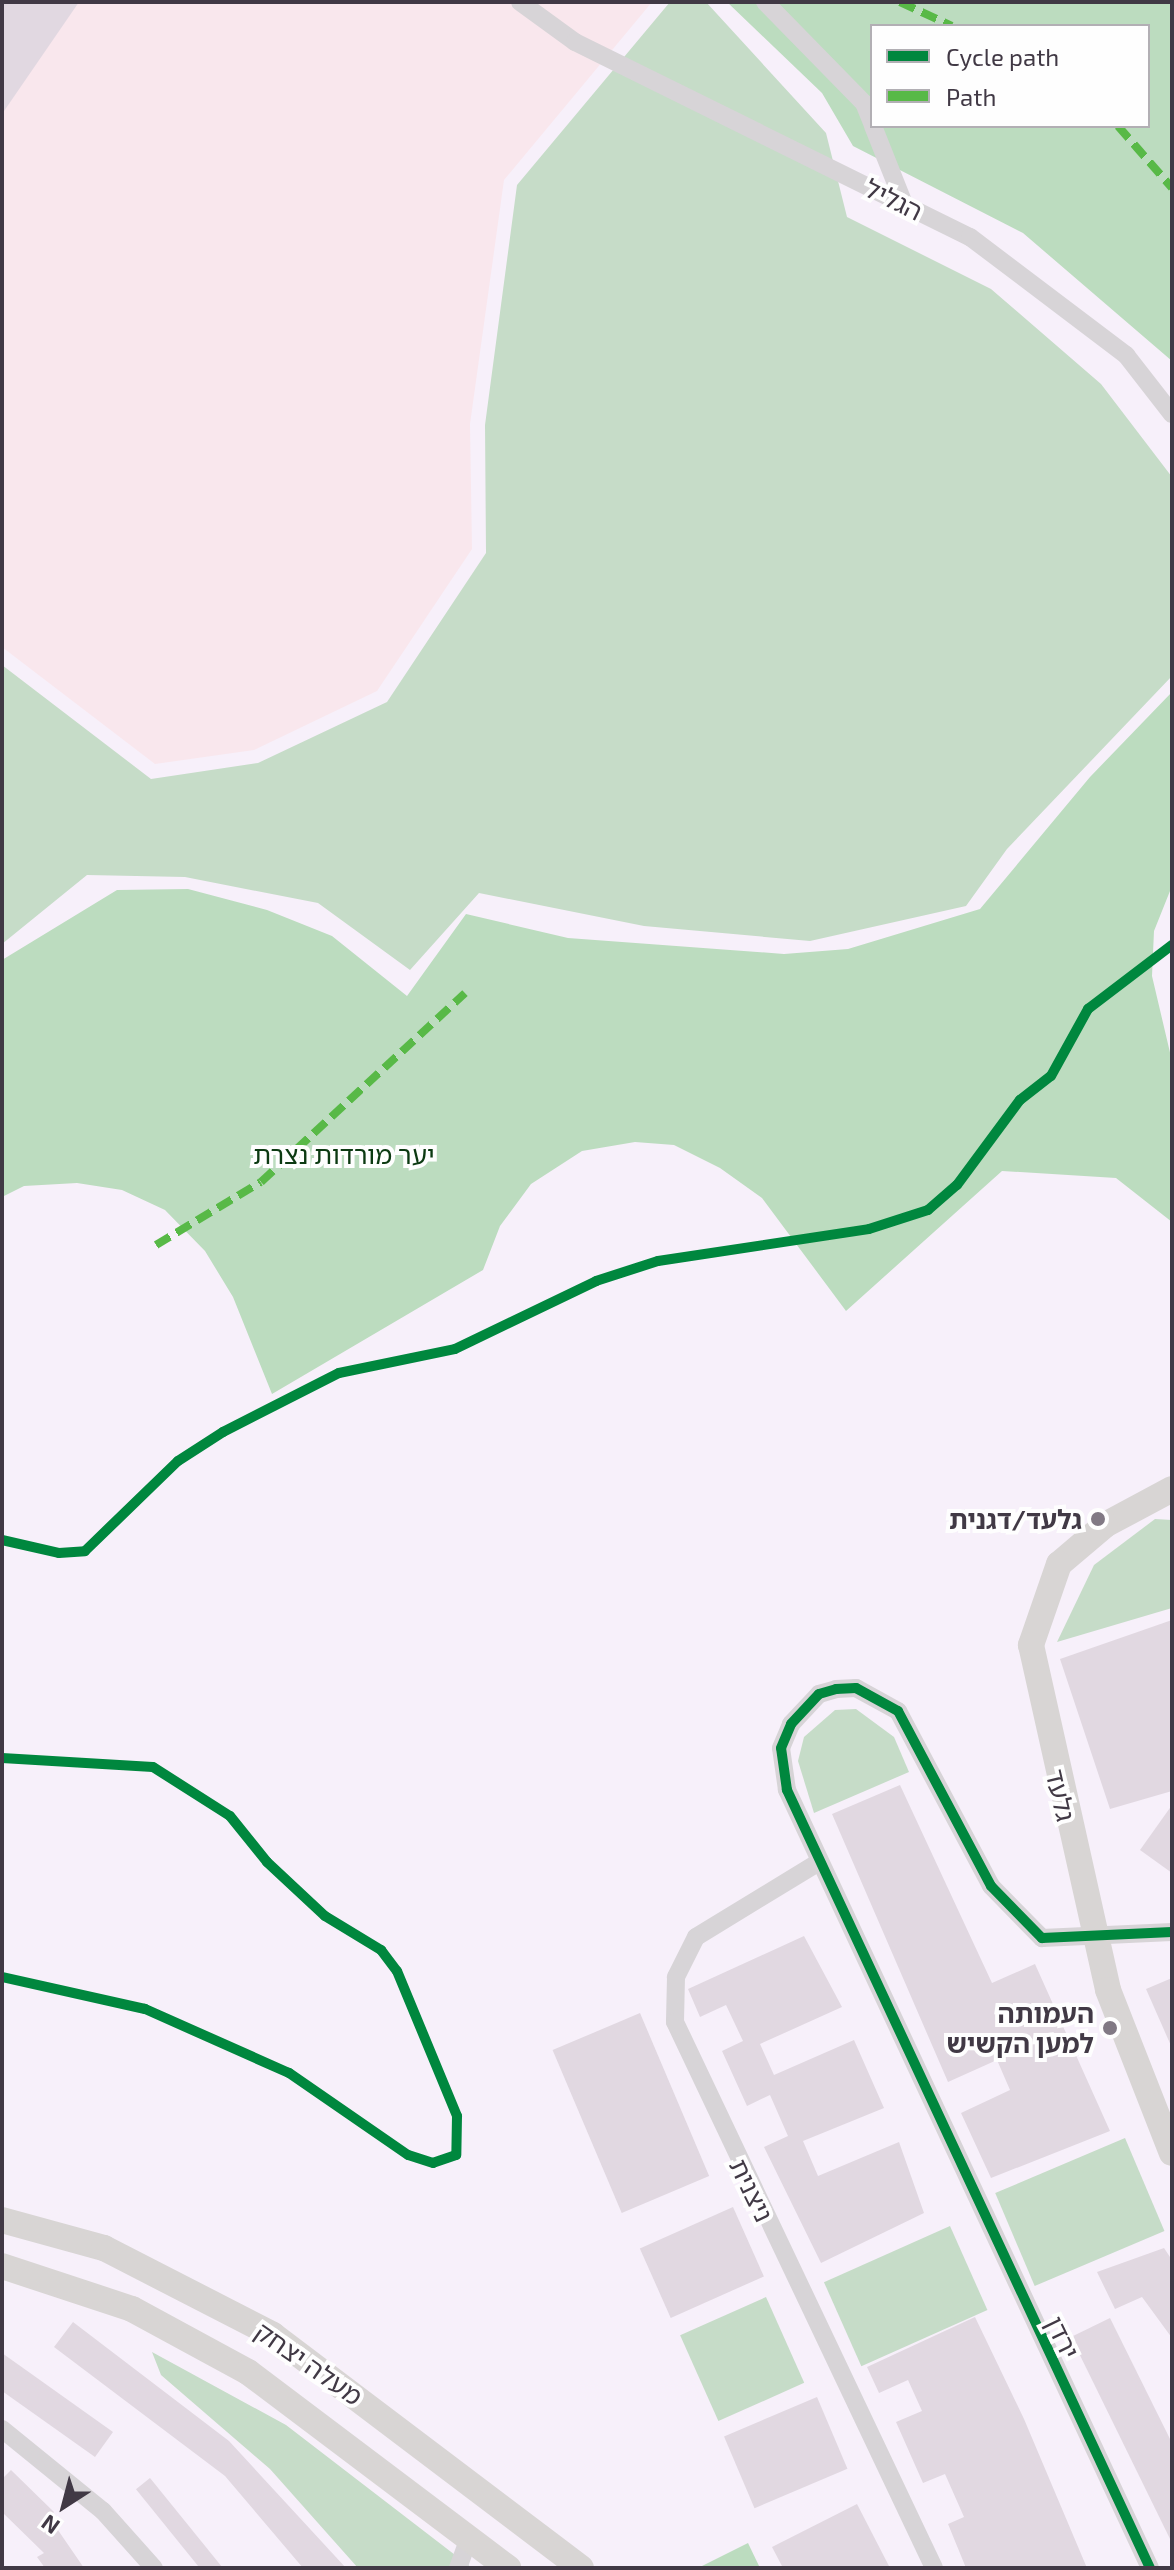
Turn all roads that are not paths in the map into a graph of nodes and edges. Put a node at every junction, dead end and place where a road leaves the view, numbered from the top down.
1 (520, 2) edge
2 (765, 2) edge
3 (870, 117) edge
4 (875, 128) edge
5 (904, 204) junction
6 (1172, 414) edge
7 (1172, 1489) edge
8 (819, 1862) junction
9 (1094, 1932) junction
10 (1172, 1932) edge
11 (1172, 2153) edge
12 (2, 2220) edge
13 (2, 2266) edge
14 (2, 2429) edge
15 (469, 2538) junction
16 (154, 2568) edge
17 (458, 2568) edge
18 (508, 2568) edge
19 (581, 2568) edge
20 (934, 2568) edge
21 (1150, 2568) edge

1 - 5 street, הגליל
2 - 3 street
4 - 5 street
5 - 6 street, הגליל
7 - 9 main road, גלעד
8 - 9 street, ירדן
8 - 20 street, ניצנית
8 - 21 street, ירדן
9 - 10 street, ירדן
9 - 11 main road, גלעד
12 - 19 main road, מעלה יצחק
13 - 15 main road, מעלה יצחק
14 - 16 street
15 - 17 street
15 - 18 main road, מעלה יצחק

